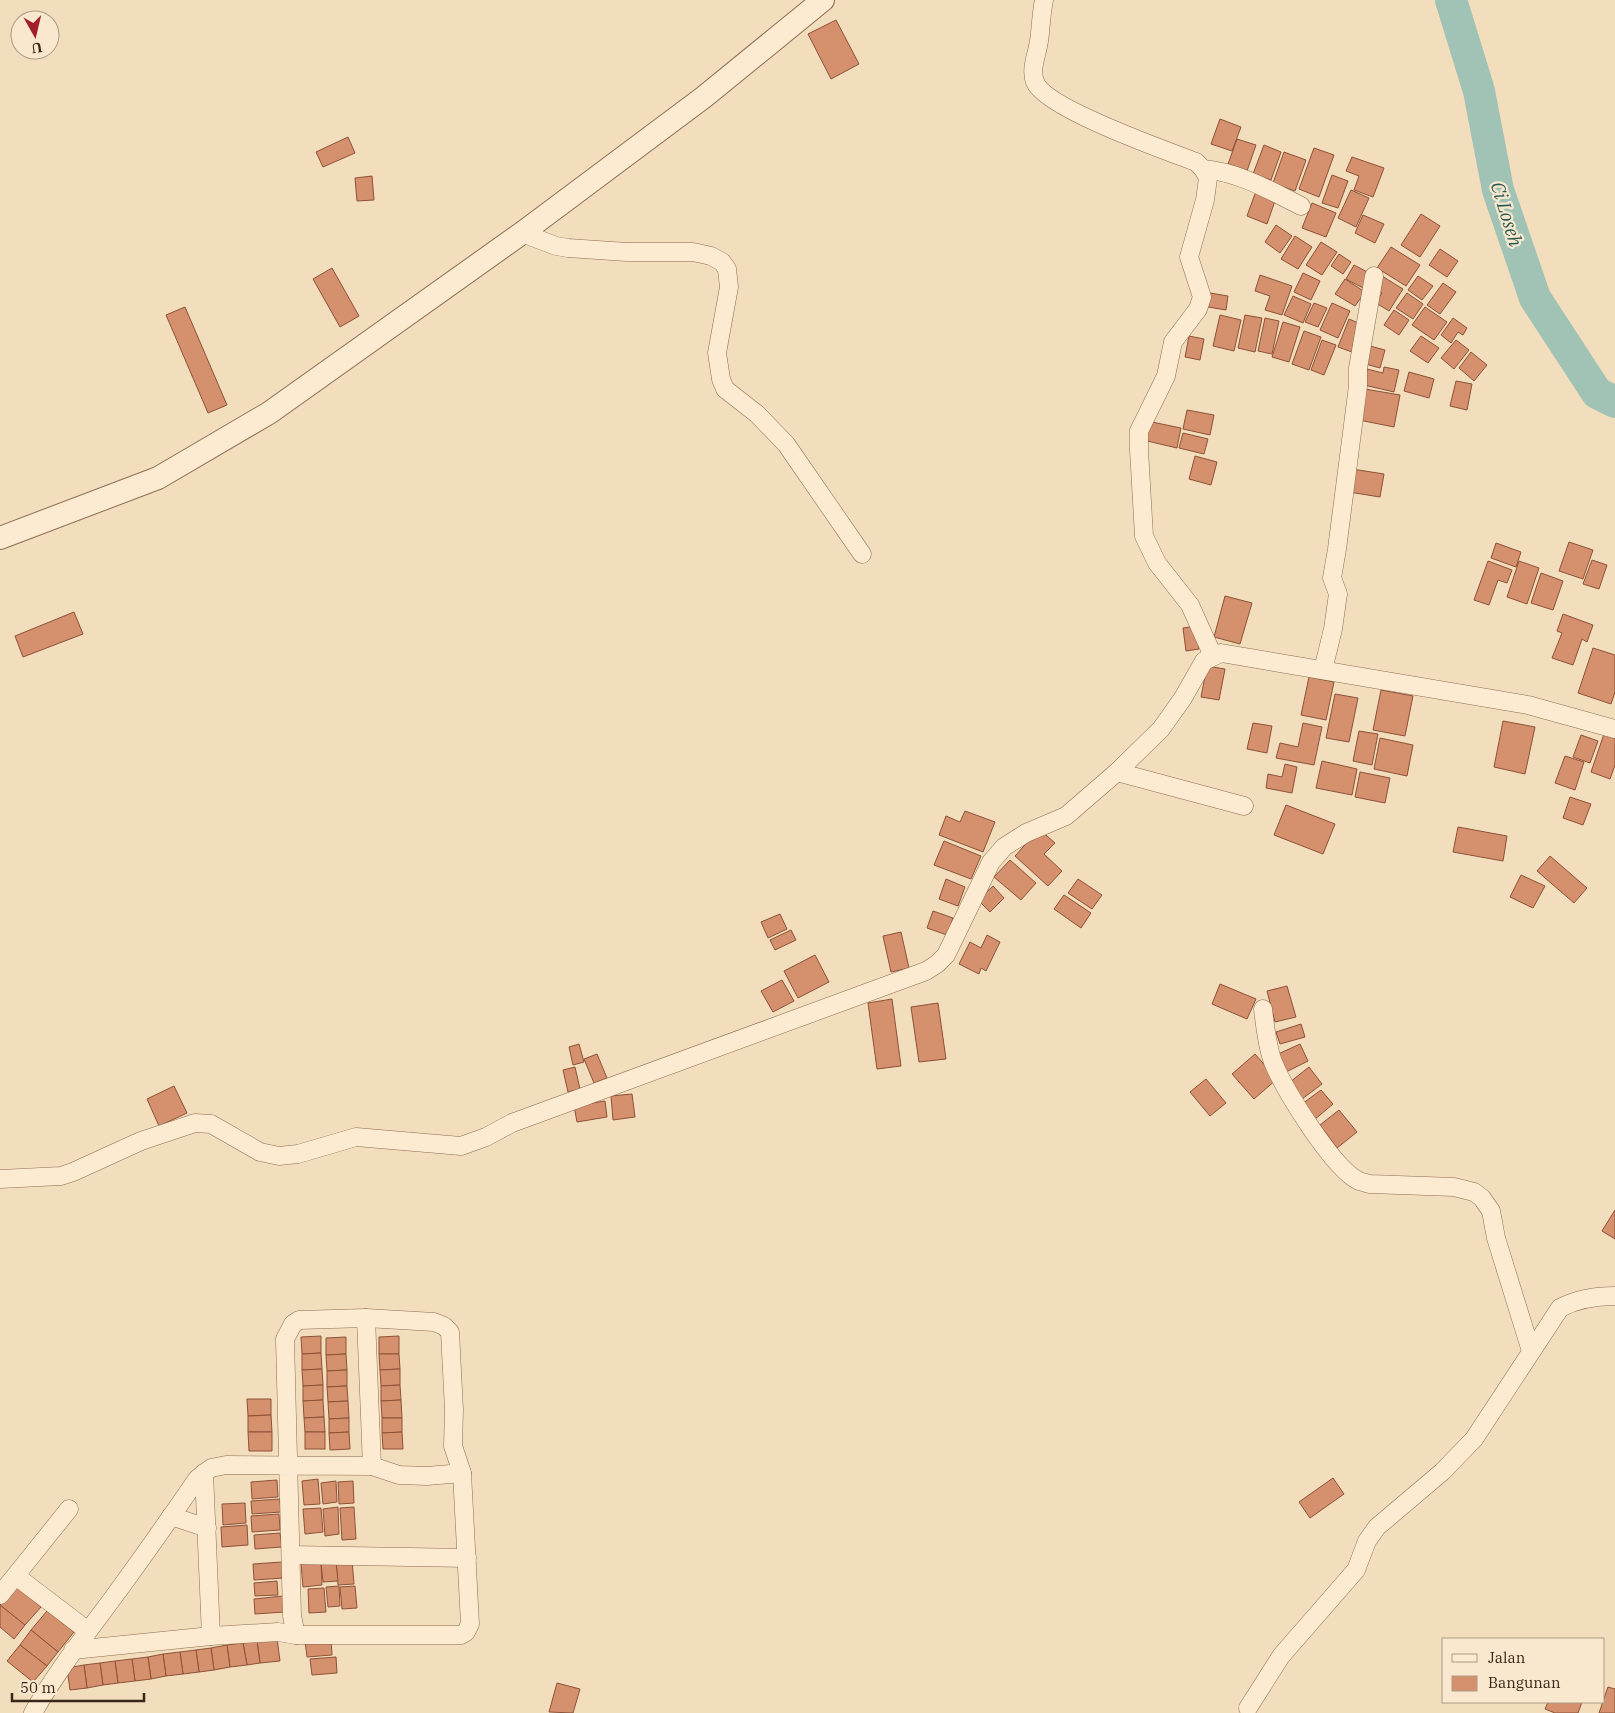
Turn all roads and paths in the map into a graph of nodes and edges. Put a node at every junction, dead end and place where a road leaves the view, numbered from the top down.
1 (824, 0) edge
2 (1044, 0) edge
3 (1203, 168) junction
4 (1301, 206) dead end
5 (522, 233) junction
6 (1374, 276) dead end
7 (0, 538) edge
8 (862, 554) dead end
9 (1212, 656) junction
10 (1323, 670) junction
11 (1615, 729) edge
12 (1117, 772) junction
13 (1244, 806) dead end
14 (1263, 1009) dead end
15 (0, 1179) edge
16 (1615, 1296) edge
17 (366, 1318) junction
18 (1532, 1351) junction
19 (288, 1465) junction
20 (372, 1466) junction
21 (204, 1473) junction
22 (462, 1473) junction
23 (69, 1508) dead end
24 (171, 1516) junction
25 (207, 1528) junction
26 (291, 1555) junction
27 (467, 1558) junction
28 (16, 1576) junction
29 (0, 1595) edge
30 (88, 1632) junction
31 (296, 1634) junction
32 (211, 1636) junction
33 (73, 1650) junction
34 (1248, 1708) dead end
35 (33, 1713) edge

1 - 5 street
2 - 3 street
3 - 4 street
3 - 9 street
5 - 7 street
5 - 8 street
6 - 10 street
9 - 10 street
9 - 12 street
10 - 11 street
12 - 13 street
12 - 15 street
14 - 18 street
16 - 18 street
17 - 19 street
17 - 20 street
17 - 22 street
18 - 34 street
19 - 20 street
19 - 21 street
19 - 26 street
20 - 22 street
21 - 24 street
21 - 25 street
22 - 27 street
23 - 28 street
24 - 25 street
24 - 30 street
25 - 32 street
26 - 27 street
26 - 31 street
27 - 31 street
28 - 29 street
28 - 30 street
30 - 33 street
31 - 32 street
32 - 33 street
33 - 35 street

